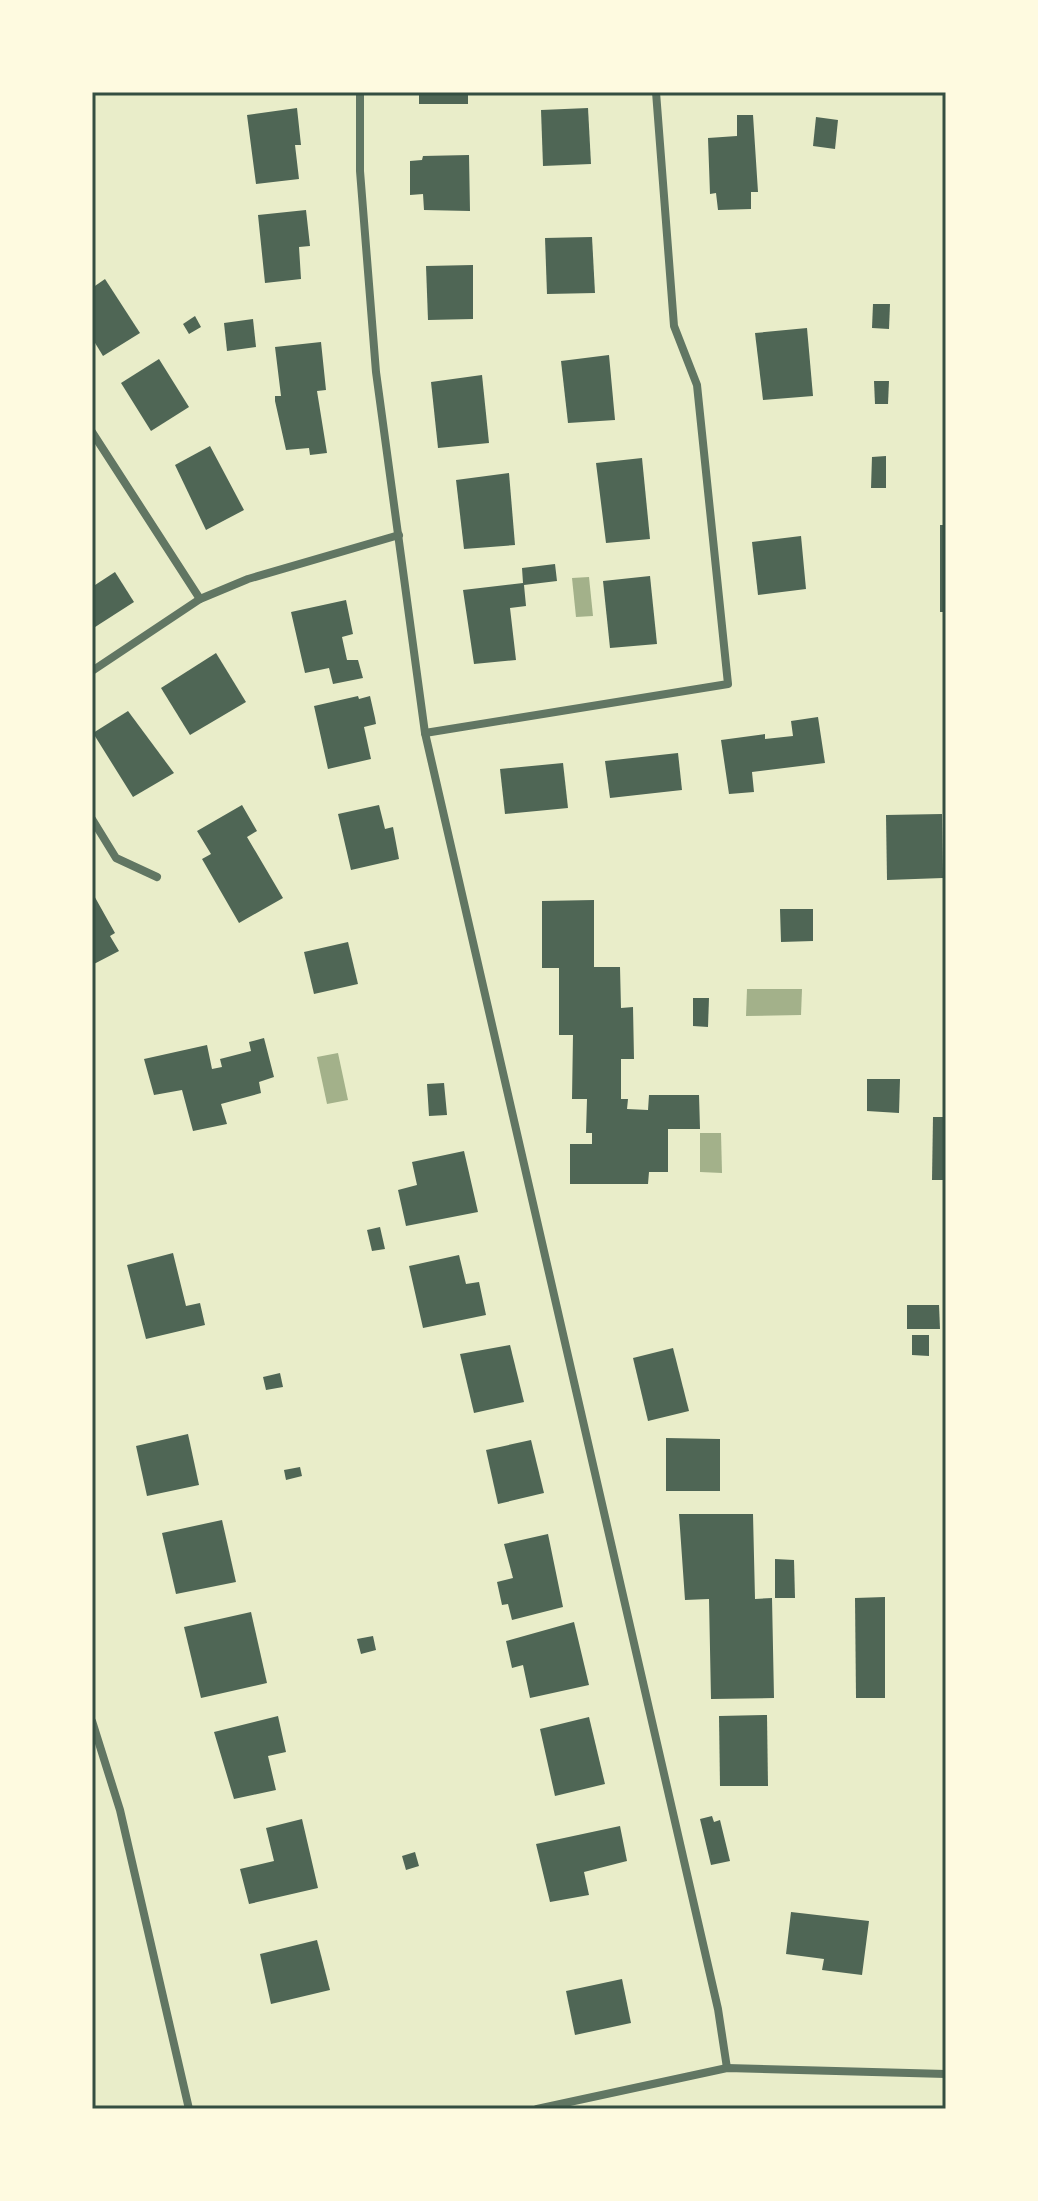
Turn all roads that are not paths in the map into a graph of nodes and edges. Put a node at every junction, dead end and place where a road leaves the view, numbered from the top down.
1 (360, 92) edge
2 (656, 92) edge
3 (92, 432) edge
4 (399, 535) junction
5 (200, 599) junction
6 (92, 671) edge
7 (425, 733) junction
8 (92, 819) edge
9 (157, 877) dead end
10 (92, 1721) edge
11 (727, 2068) junction
12 (946, 2074) edge
13 (189, 2109) edge
14 (537, 2109) edge

1 - 4 street
2 - 7 street
3 - 5 street
4 - 5 street
4 - 7 street
5 - 6 street
7 - 11 street
8 - 9 street
10 - 13 street
11 - 12 street
11 - 14 street

